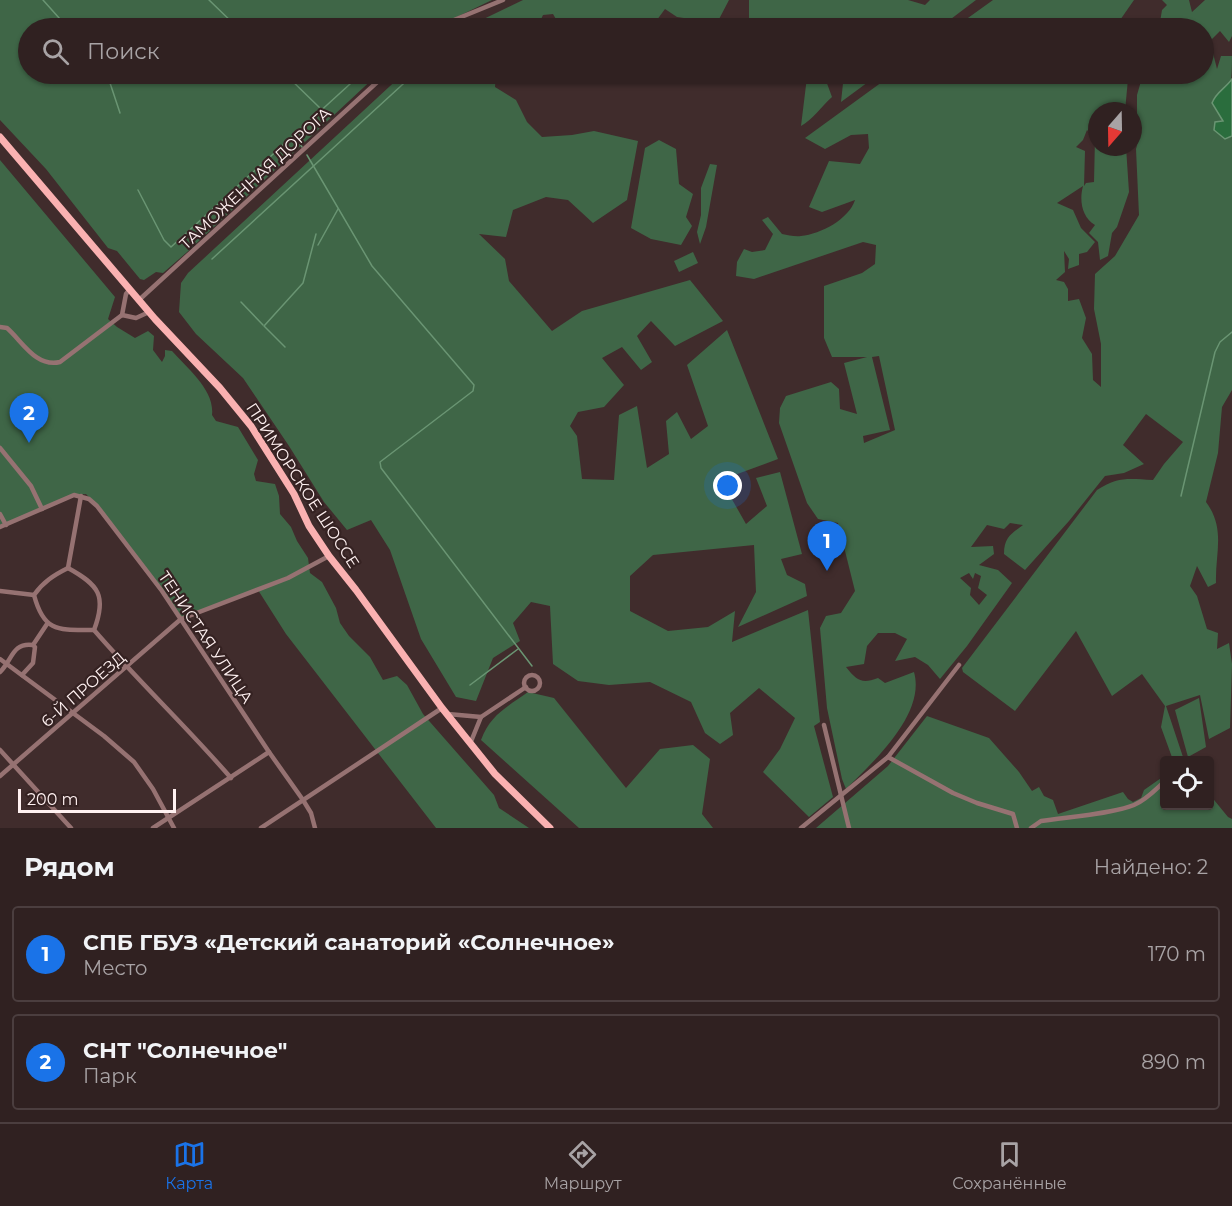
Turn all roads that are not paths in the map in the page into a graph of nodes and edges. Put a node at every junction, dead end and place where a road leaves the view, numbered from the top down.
1 (503, 0) edge
2 (459, 18) edge
3 (375, 84) edge
4 (0, 137) edge
5 (130, 289) junction
6 (139, 300) junction
7 (149, 312) junction
8 (123, 315) junction
9 (0, 327) edge
10 (0, 448) edge
11 (81, 496) junction
12 (42, 509) junction
13 (0, 514) edge
14 (3, 526) edge
15 (329, 556) junction
16 (68, 568) junction
17 (0, 591) edge
18 (34, 595) junction
19 (181, 619) junction
20 (47, 624) junction
21 (94, 630) junction
22 (33, 645) junction
23 (0, 659) edge
24 (8, 665) junction
25 (959, 665) dead end
26 (126, 668) junction
27 (0, 672) edge
28 (22, 675) junction
29 (526, 687) dead end
30 (444, 711) junction
31 (74, 713) junction
32 (481, 717) junction
33 (824, 725) dead end
34 (470, 744) junction
35 (0, 750) edge
36 (269, 752) junction
37 (888, 757) junction
38 (13, 765) junction
39 (0, 776) edge
40 (231, 778) junction
41 (1160, 786) edge
42 (841, 797) junction
43 (303, 800) junction
44 (168, 819) junction
45 (71, 828) edge
46 (153, 828) edge
47 (174, 828) edge
48 (261, 828) edge
49 (315, 828) edge
50 (550, 828) edge
51 (801, 828) edge
52 (849, 828) edge
53 (1017, 828) edge
54 (1031, 828) edge

1 - 2 street
3 - 6 street, ТАМОЖЕННАЯ ДОРОГА
4 - 5 main road, ПРИМОРСКОЕ ШОССЕ
5 - 6 main road, ПРИМОРСКОЕ ШОССЕ
5 - 8 street
6 - 7 main road, ПРИМОРСКОЕ ШОССЕ
7 - 8 street
7 - 15 main road, ПРИМОРСКОЕ ШОССЕ
8 - 9 street
10 - 12 street
11 - 12 street
11 - 16 street
11 - 19 street, ТЕНИСТАЯ УЛИЦА
12 - 14 street
13 - 14 street
15 - 19 street
15 - 30 main road, ПРИМОРСКОЕ ШОССЕ
16 - 18 street
16 - 21 street
17 - 18 street
18 - 20 street
19 - 26 street, 6-Й ПРОЕЗД
19 - 36 street, ТЕНИСТАЯ УЛИЦА
20 - 21 street
20 - 22 street
21 - 26 street
22 - 24 street
22 - 28 street
23 - 24 street
24 - 27 street
24 - 28 street
25 - 37 street
26 - 31 street, 6-Й ПРОЕЗД
26 - 40 street
28 - 31 street
29 - 32 street
30 - 32 street
30 - 34 main road, ПРИМОРСКОЕ ШОССЕ
30 - 43 street
31 - 38 street, 6-Й ПРОЕЗД
31 - 44 street
32 - 34 street
33 - 42 street
34 - 50 main road, ПРИМОРСКОЕ ШОССЕ
35 - 38 street
36 - 40 street
36 - 43 street, ТЕНИСТАЯ УЛИЦА
37 - 42 street
37 - 53 street
38 - 39 street, 6-Й ПРОЕЗД
38 - 45 street
40 - 44 street
41 - 54 street
42 - 51 street
42 - 52 street
43 - 48 street
43 - 49 street, ТЕНИСТАЯ УЛИЦА
44 - 46 street
44 - 47 street

